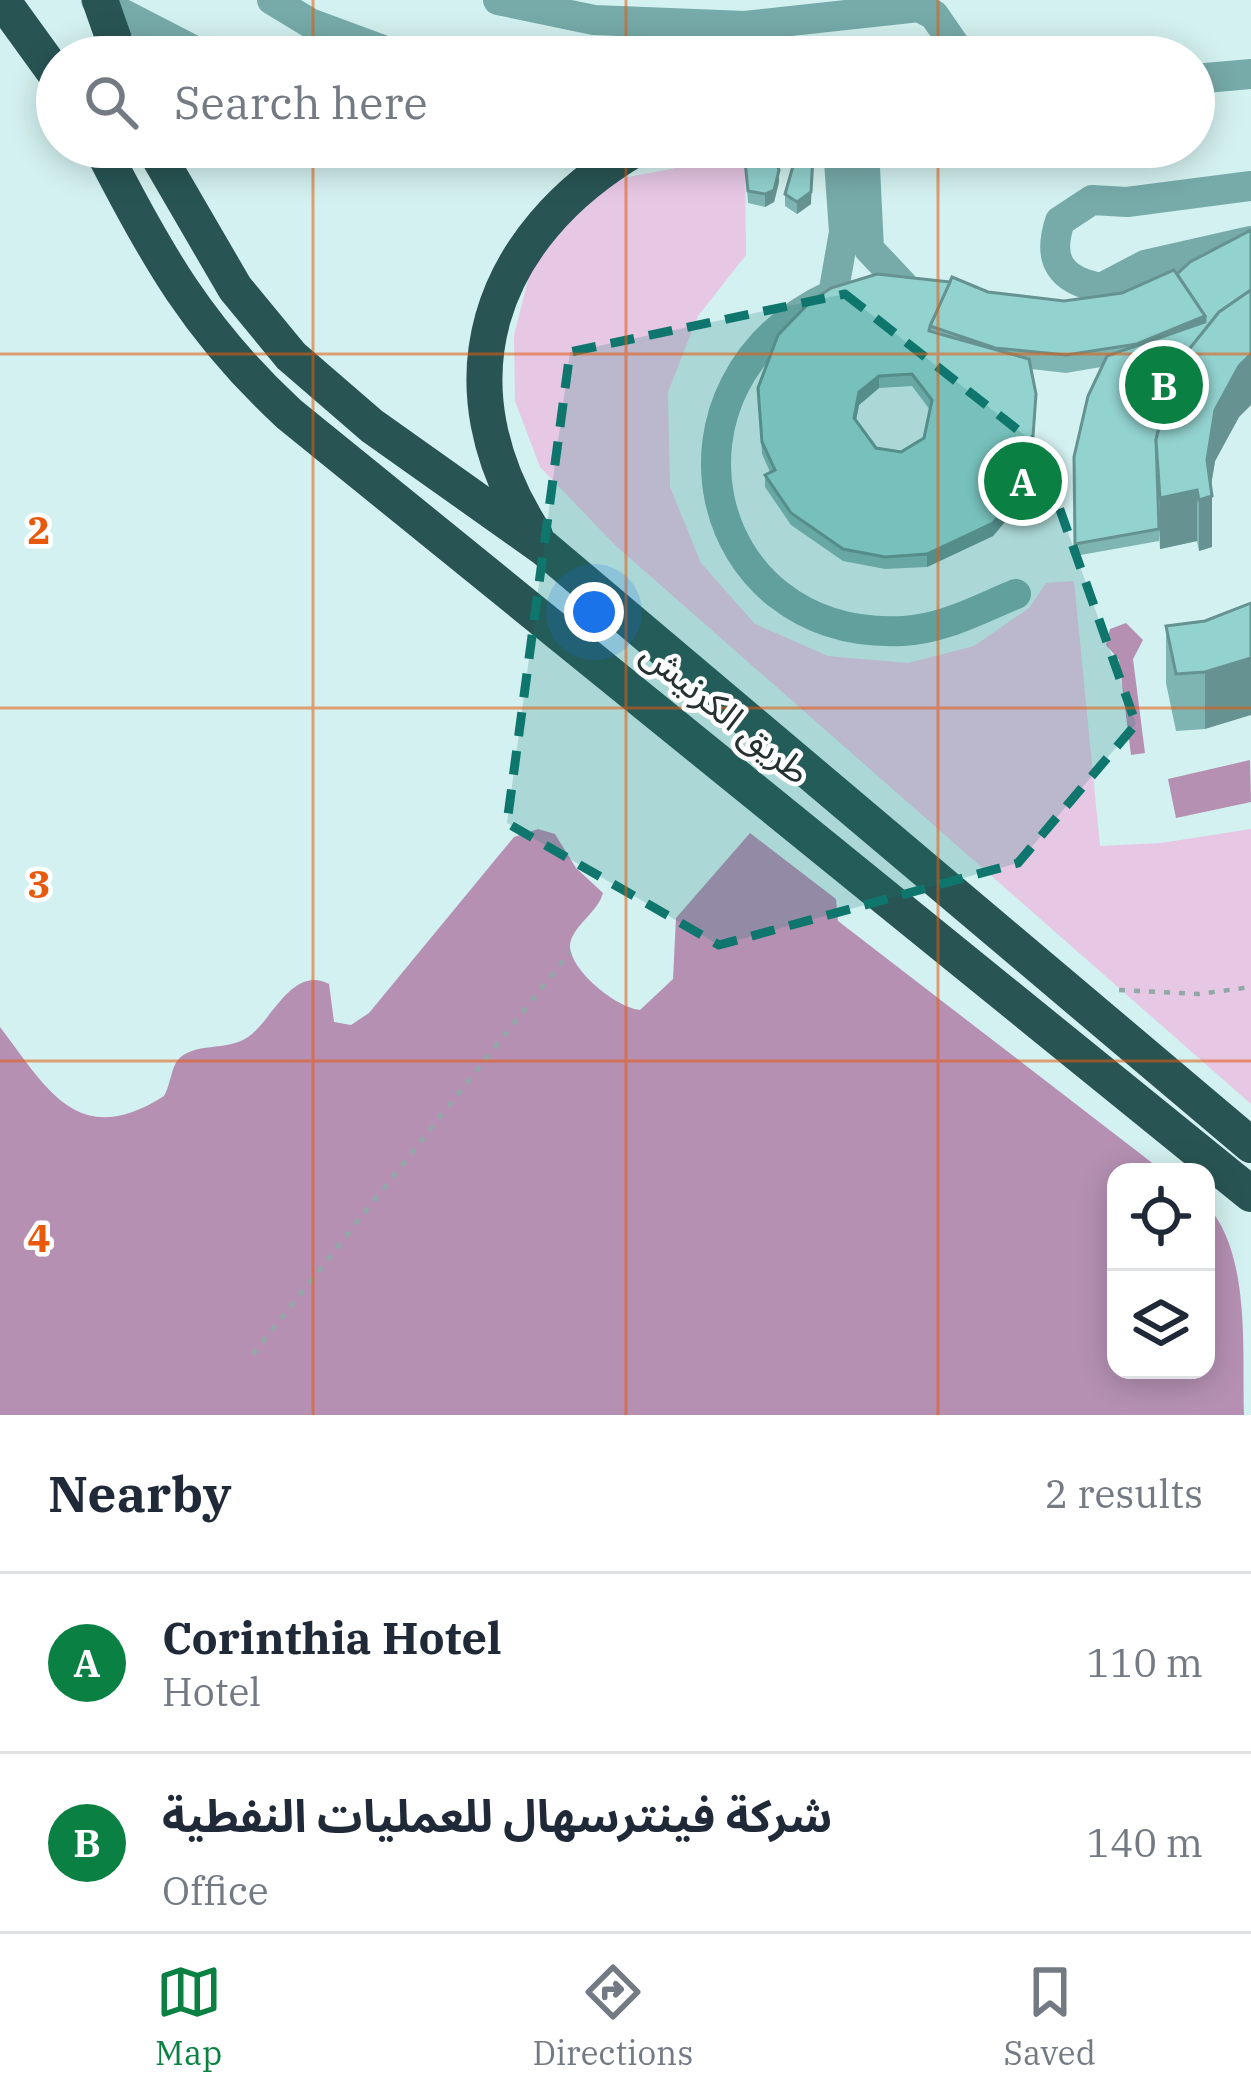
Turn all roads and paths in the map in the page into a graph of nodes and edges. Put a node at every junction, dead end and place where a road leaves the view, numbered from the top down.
1 (2, 0) edge
2 (272, 0) edge
3 (498, 0) edge
4 (99, 1) edge
5 (112, 36) edge
6 (166, 36) edge
7 (347, 36) edge
8 (948, 36) edge
9 (36, 47) edge
10 (1251, 74) edge
11 (1215, 77) edge
12 (112, 168) edge
13 (165, 168) edge
14 (603, 168) edge
15 (839, 168) edge
16 (865, 168) edge
17 (1251, 186) edge
18 (1251, 241) edge
19 (903, 285) junction
20 (938, 292) edge
21 (833, 295) junction
22 (544, 548) junction
23 (1016, 593) dead end
24 (570, 952) dead end
25 (1065, 988) junction
26 (1251, 988) edge
27 (1251, 1145) edge
28 (1251, 1194) edge
29 (254, 1354) dead end

1 - 9 highway
2 - 7 street
3 - 8 street
4 - 5 highway
4 - 6 street
10 - 11 street
12 - 28 highway, طريق الكرنيش
13 - 22 highway, طريق الكرنيش
14 - 22 highway
15 - 21 street
16 - 19 street
17 - 18 street
19 - 20 street
19 - 21 street
21 - 23 street
22 - 25 highway, طريق الكرنيش
24 - 29 path
25 - 26 path
25 - 27 highway, طريق الكرنيش

